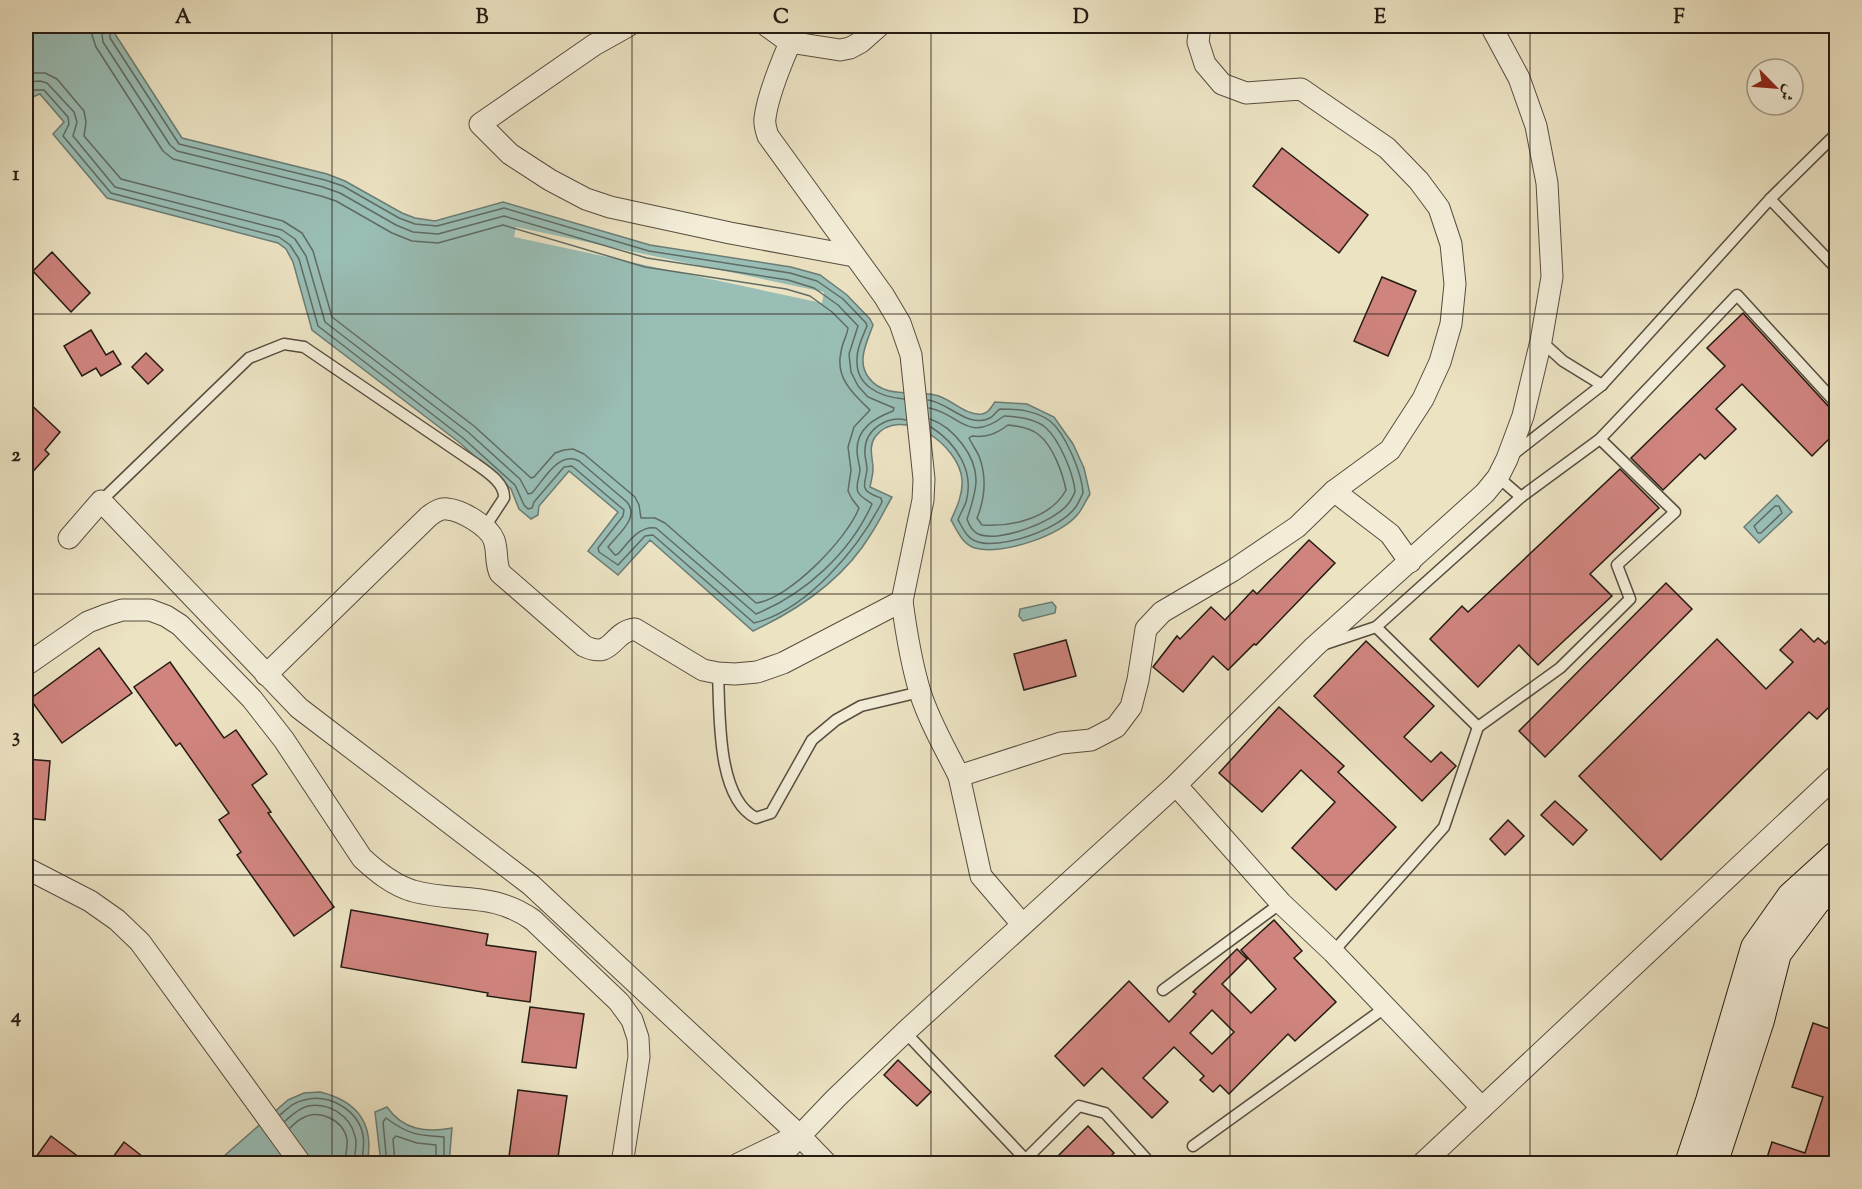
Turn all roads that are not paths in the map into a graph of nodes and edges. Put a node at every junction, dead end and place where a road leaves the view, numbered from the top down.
1 (628, 26) edge
2 (767, 26) edge
3 (879, 26) edge
4 (1200, 26) edge
5 (1491, 26) edge
6 (794, 34) edge
7 (1836, 134) edge
8 (1770, 199) junction
9 (854, 256) junction
10 (1836, 268) edge
11 (1541, 341) junction
12 (1602, 385) junction
13 (1836, 403) edge
14 (1600, 439) junction
15 (1502, 468) junction
16 (1334, 491) junction
17 (1521, 497) junction
18 (101, 501) junction
19 (485, 527) junction
20 (69, 538) dead end
21 (1410, 562) junction
22 (902, 601) junction
23 (1376, 627) junction
24 (1314, 647) junction
25 (26, 665) edge
26 (718, 673) junction
27 (266, 675) junction
28 (920, 692) junction
29 (1478, 727) junction
30 (959, 776) junction
31 (1836, 776) edge
32 (1176, 784) junction
33 (1836, 857) edge
34 (26, 868) edge
35 (1836, 881) edge
36 (1281, 903) junction
37 (1022, 924) junction
38 (1333, 952) junction
39 (1164, 990) dead end
40 (1386, 1007) junction
41 (905, 1032) junction
42 (1482, 1108) junction
43 (799, 1135) junction
44 (1193, 1146) dead end
45 (1023, 1162) edge
46 (301, 1164) edge
47 (622, 1164) edge
48 (738, 1164) edge
49 (773, 1164) edge
50 (827, 1164) edge
51 (1151, 1164) edge
52 (1422, 1164) edge
53 (1690, 1164) edge
54 (1713, 1164) edge

1 - 9 street
2 - 6 street
3 - 6 street
4 - 16 street
5 - 11 street
6 - 9 street
7 - 8 lane
8 - 10 lane
8 - 12 lane
9 - 22 street
11 - 12 lane
11 - 15 street
12 - 15 lane
13 - 14 lane
14 - 17 lane
14 - 29 lane
15 - 17 lane
15 - 21 street
16 - 21 street
16 - 30 street
17 - 23 lane
18 - 19 lane
18 - 20 street
18 - 27 street
19 - 26 street
19 - 27 street
21 - 24 street
22 - 26 street
22 - 28 street
23 - 24 lane
23 - 29 lane
24 - 32 street
25 - 47 street
26 - 28 lane
27 - 43 street
28 - 30 street
29 - 38 lane
30 - 37 street
31 - 42 street
32 - 36 street
32 - 37 street
33 - 53 street
34 - 46 street
35 - 54 street
36 - 38 street
36 - 39 lane
37 - 41 street
38 - 40 street
40 - 42 street
40 - 44 lane
41 - 43 street
41 - 45 lane
42 - 52 street
43 - 48 street
43 - 49 street
43 - 50 street
45 - 51 lane

